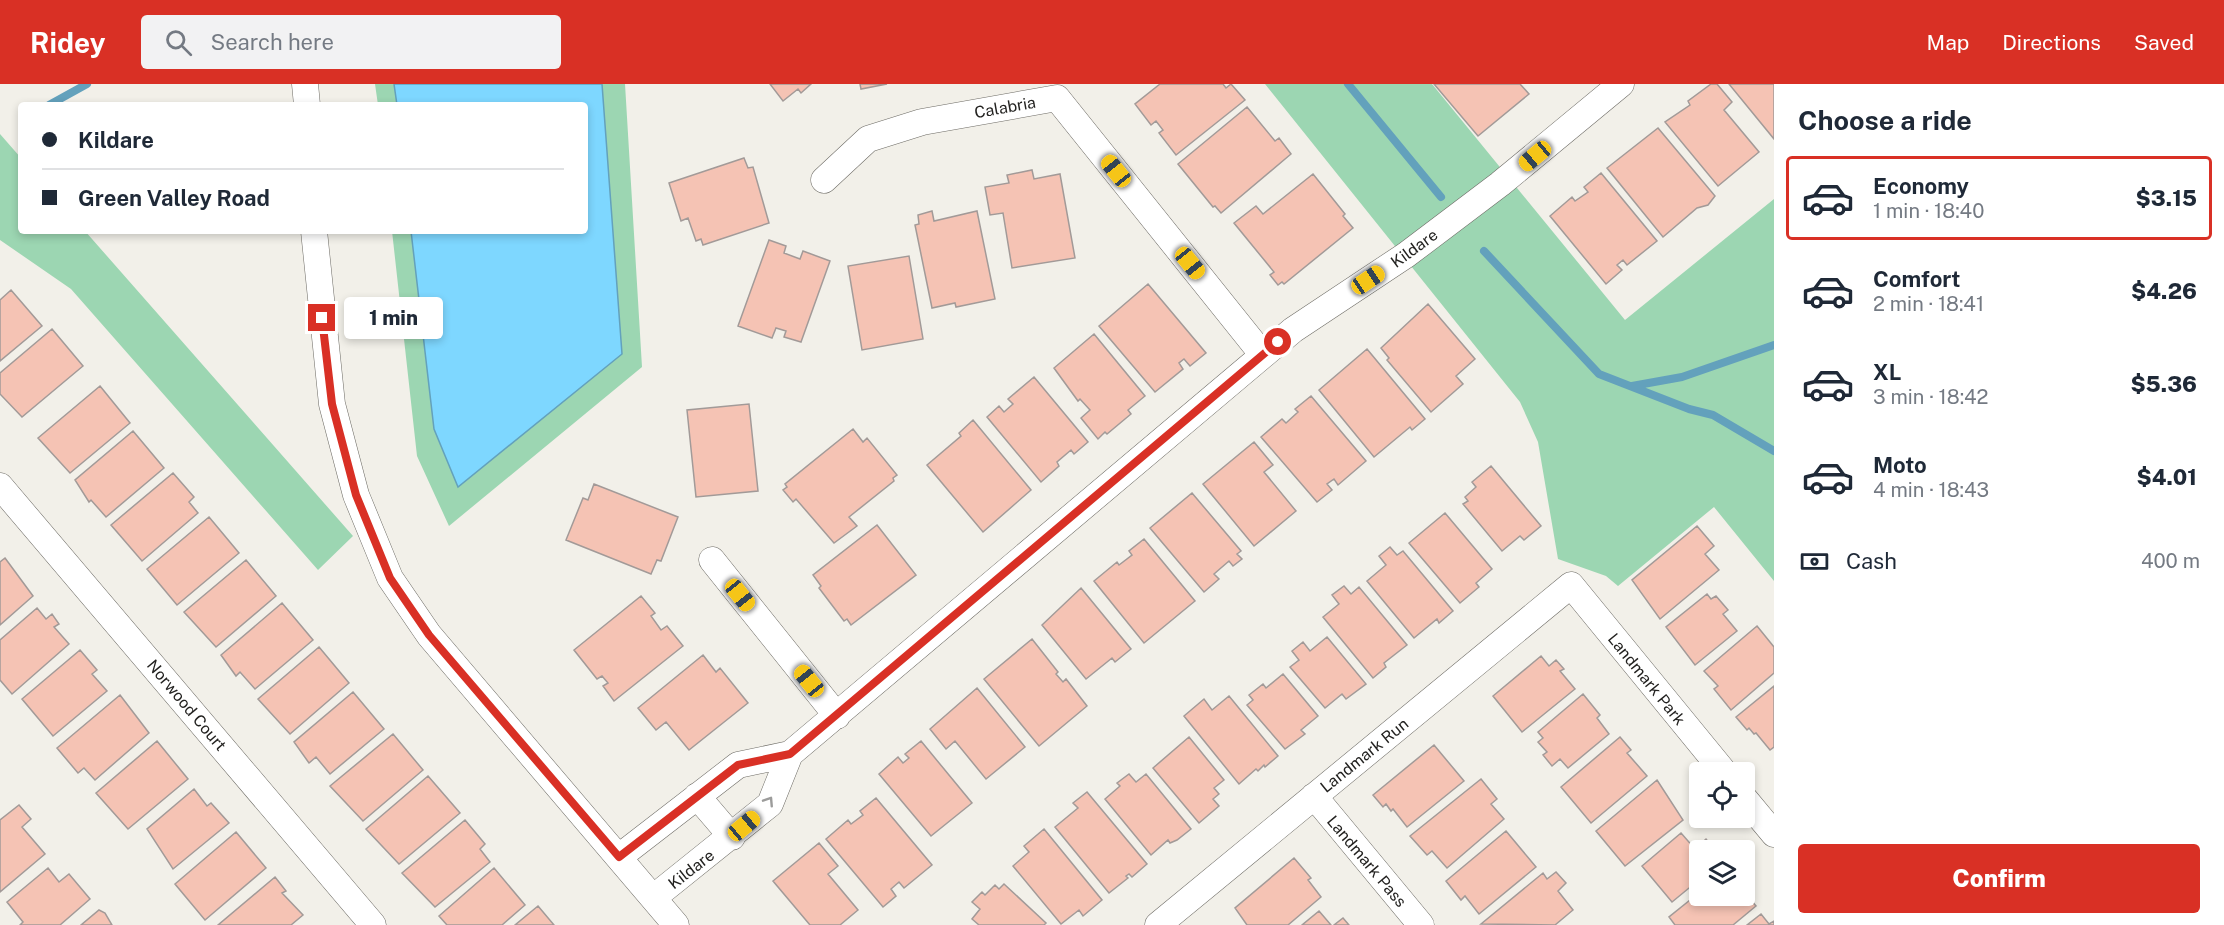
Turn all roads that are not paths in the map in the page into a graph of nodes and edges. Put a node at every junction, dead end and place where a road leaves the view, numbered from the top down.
1 (305, 84) edge
2 (1621, 84) edge
3 (307, 102) edge
4 (824, 180) dead end
5 (314, 234) edge
6 (1263, 355) junction
7 (0, 486) edge
8 (712, 560) dead end
9 (1571, 585) joint
10 (837, 716) junction
11 (790, 754) junction
12 (1716, 762) edge
13 (697, 796) junction
14 (1314, 796) junction
15 (1755, 811) edge
16 (1774, 834) edge
17 (732, 837) junction
18 (619, 857) junction
19 (653, 898) junction
20 (373, 925) edge
21 (676, 925) edge
22 (1158, 925) edge
23 (1421, 925) edge

1 - 3 street
2 - 6 street, Kildare
4 - 6 street, Calabria
5 - 18 street
6 - 10 street, Kildare
7 - 20 street, Norwood Court
8 - 10 street
9 - 12 street, Landmark Park
9 - 14 street, Landmark Run
10 - 11 street, Kildare
11 - 13 street, Kildare
17 -> 11 street, Kildare
13 - 17 street
13 - 18 street, Kildare
14 - 22 street, Landmark Run
14 - 23 street, Landmark Pass
15 - 16 street
17 - 19 street, Kildare
18 - 19 street
19 - 21 street

